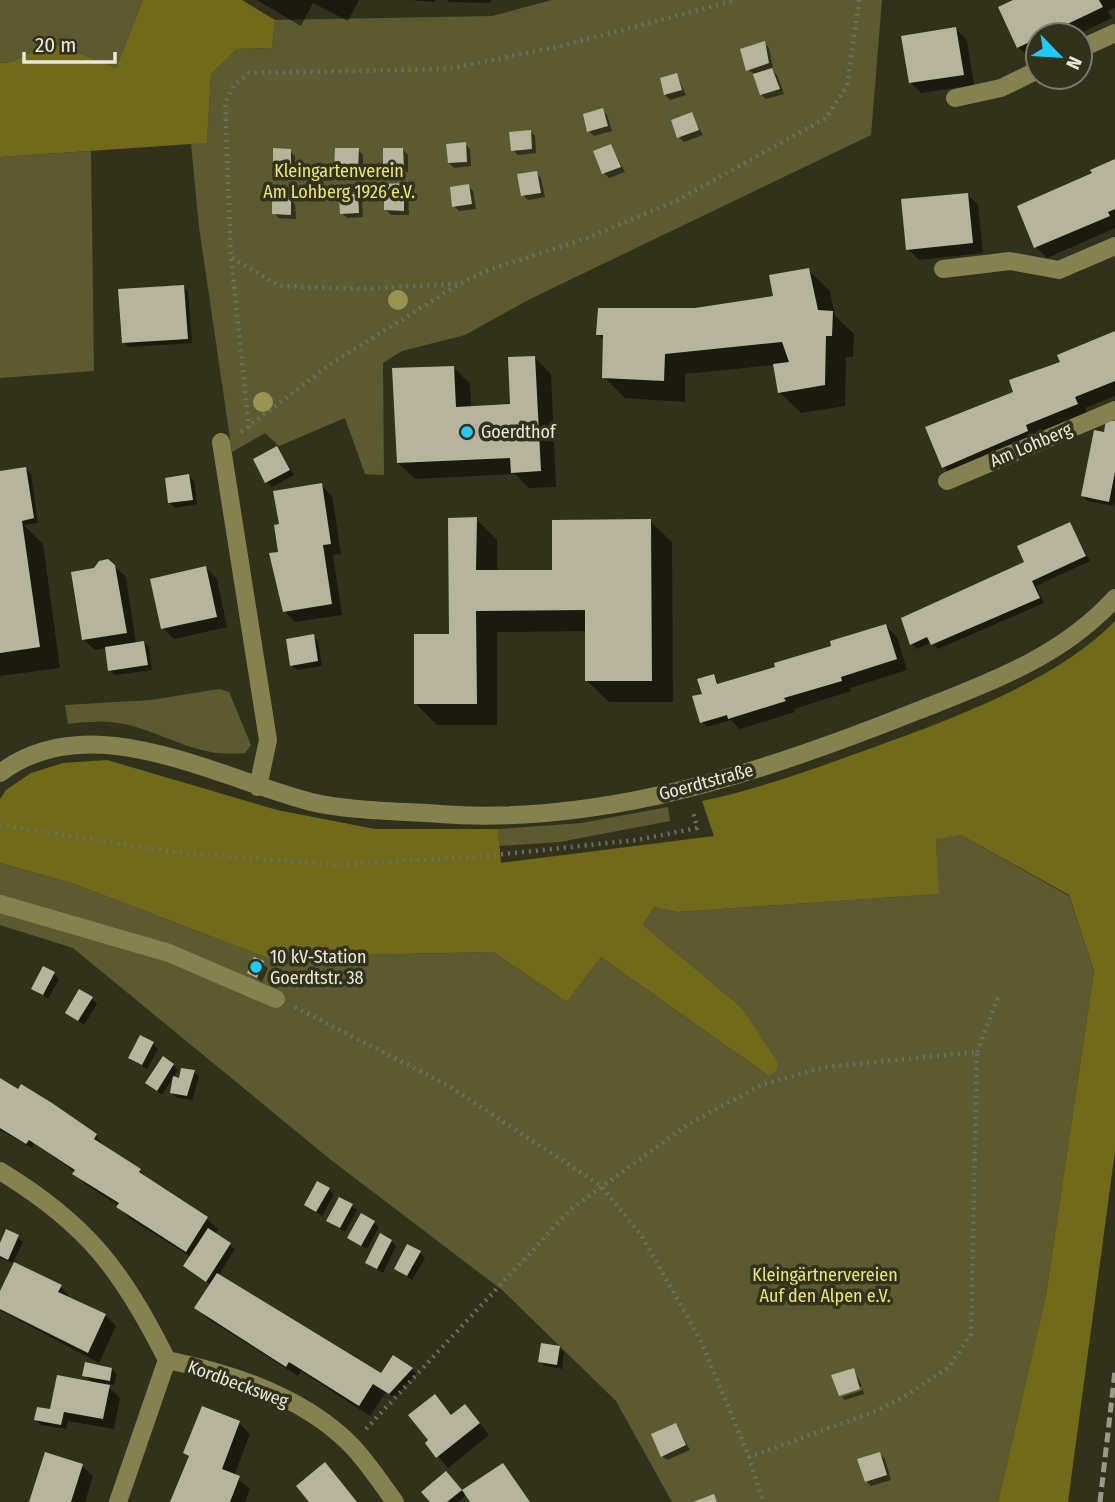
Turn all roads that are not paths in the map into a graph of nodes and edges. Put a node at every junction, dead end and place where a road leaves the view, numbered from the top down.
1 (1115, 33) edge
2 (1094, 43) edge
3 (1024, 77) edge
4 (955, 98) dead end
5 (1115, 246) edge
6 (943, 269) dead end
7 (1115, 410) edge
8 (221, 442) road end
9 (947, 481) dead end
10 (1115, 598) edge
11 (0, 773) edge
12 (258, 787) junction
13 (0, 904) edge
14 (276, 999) road end
15 (0, 1171) edge
16 (167, 1360) junction
17 (118, 1502) edge
18 (395, 1502) edge

1 - 2 street
3 - 4 street
5 - 6 street
7 - 9 street, Am Lohberg
8 - 12 street
10 - 12 street, Goerdtstraße
11 - 12 street, Goerdtstraße
13 - 14 street
15 - 16 street
16 - 17 street
16 - 18 street, Kordbecksweg

